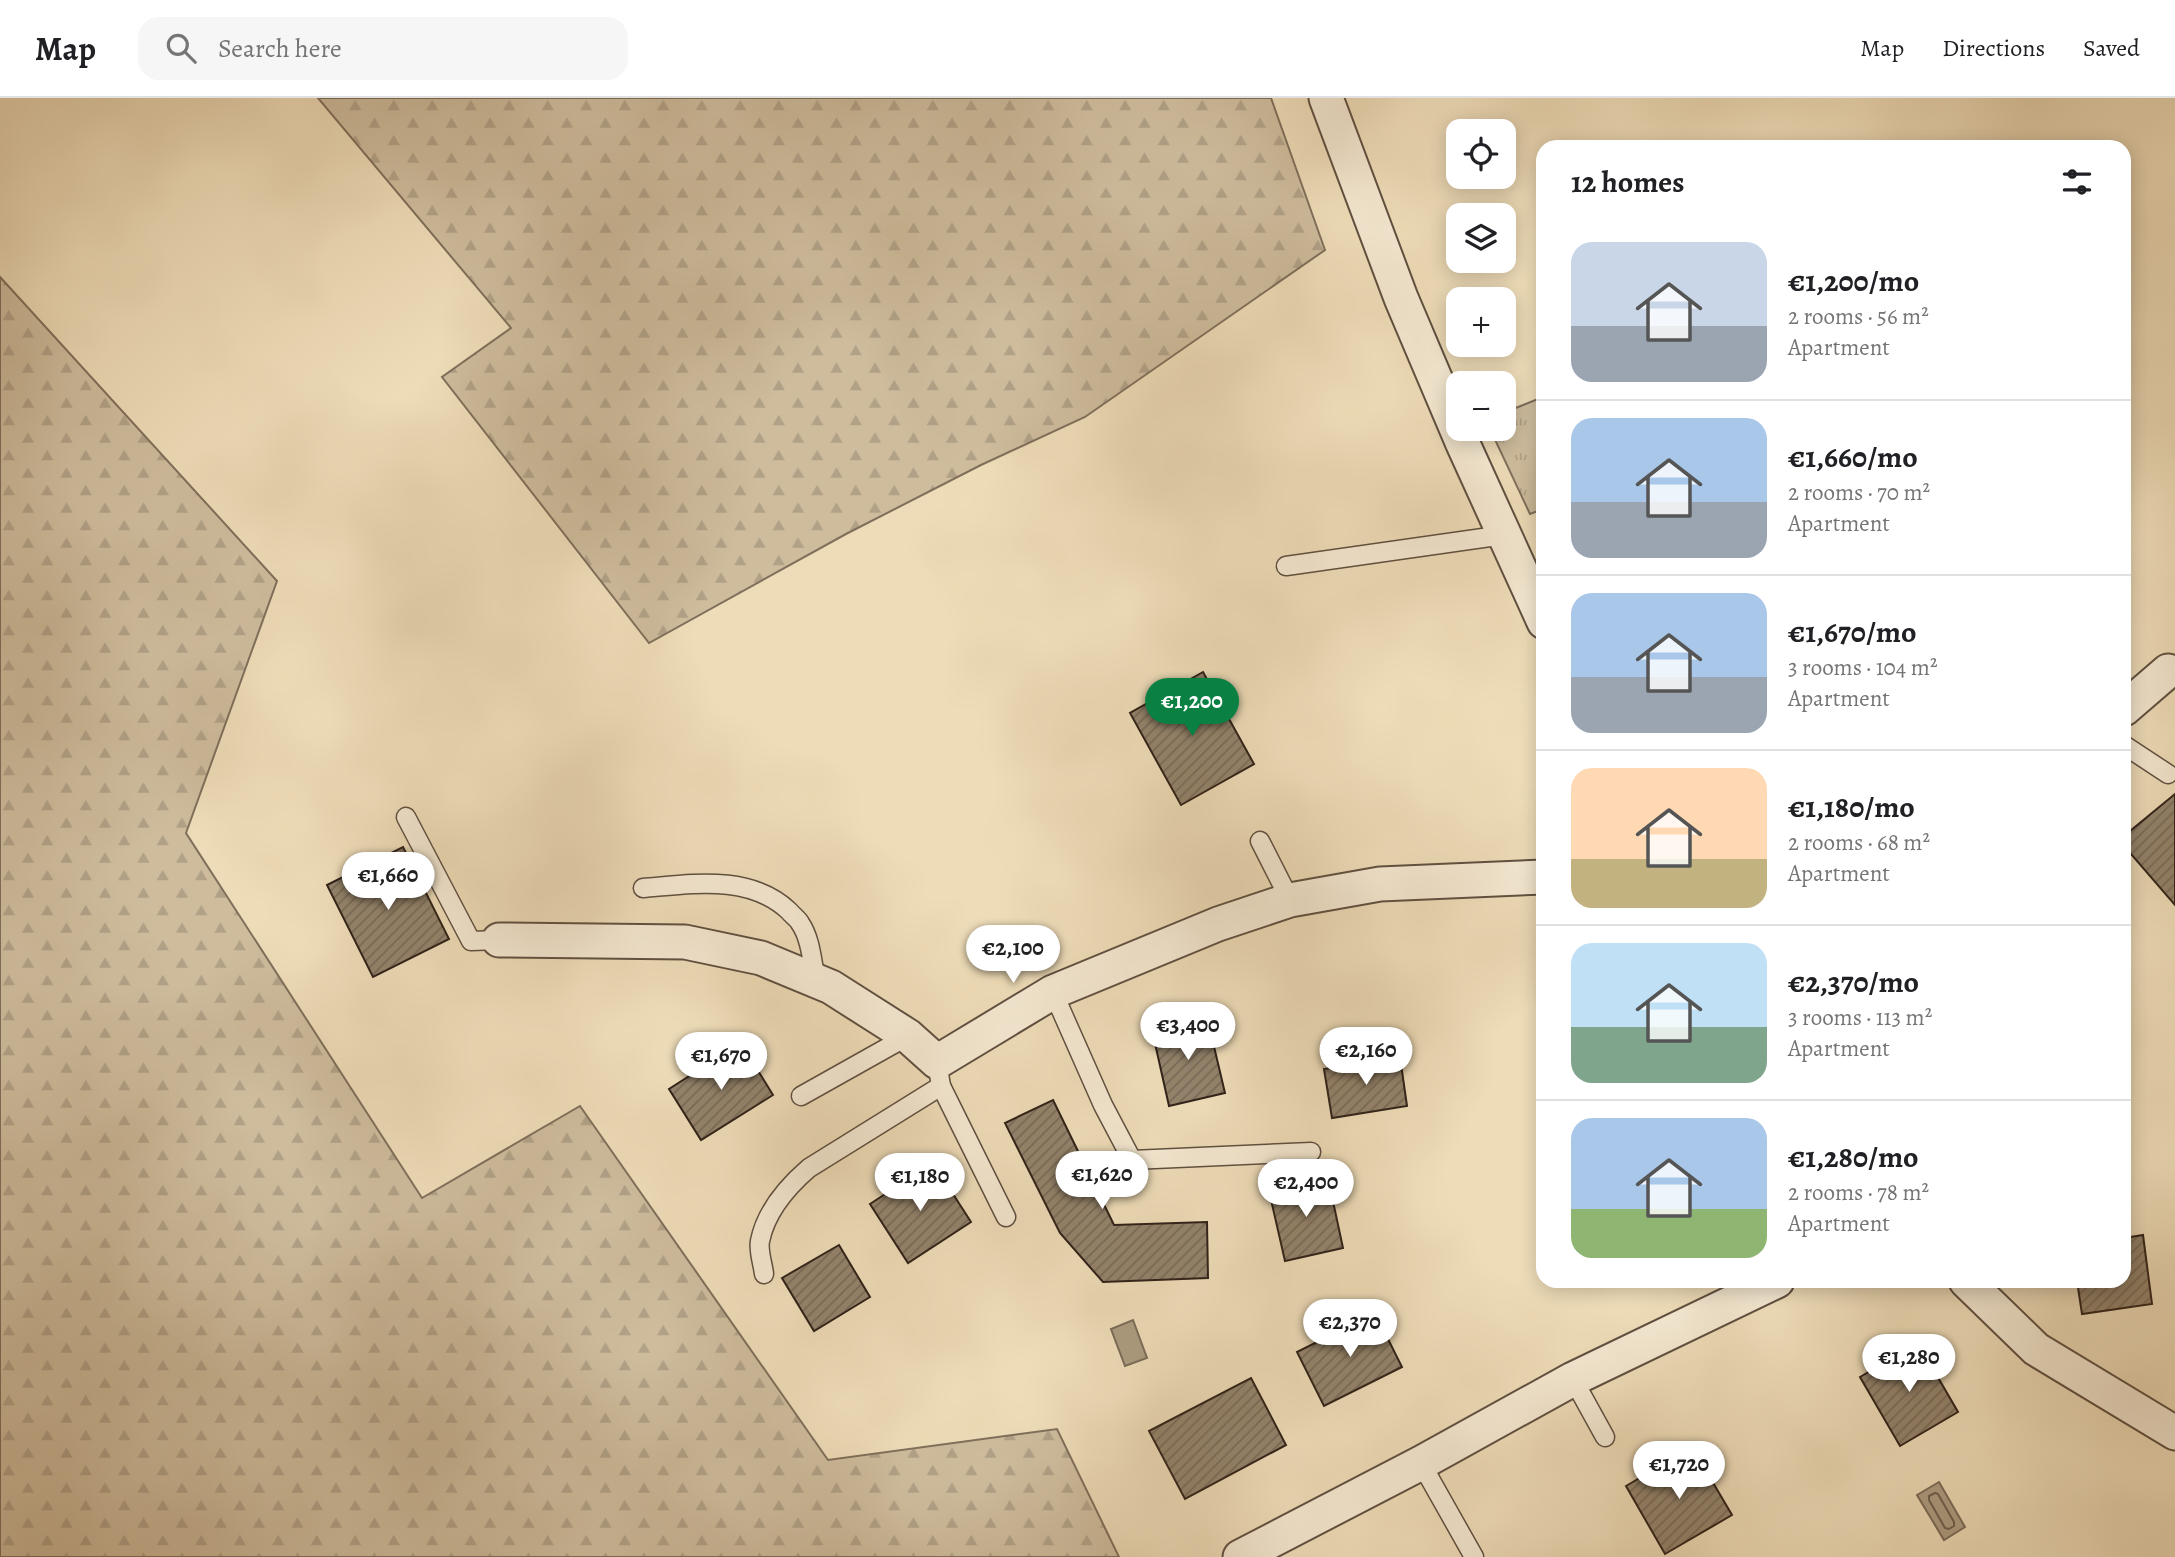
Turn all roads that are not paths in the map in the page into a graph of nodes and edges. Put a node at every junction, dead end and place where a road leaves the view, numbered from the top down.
1 (1326, 98) edge
2 (1504, 535) junction
3 (1286, 566) dead end
4 (1536, 605) edge
5 (2168, 671) dead end
6 (2131, 703) edge
7 (2131, 750) edge
8 (2168, 774) dead end
9 (406, 817) dead end
10 (1260, 841) dead end
11 (1536, 877) edge
12 (643, 888) dead end
13 (1290, 900) junction
14 (499, 940) joint
15 (816, 981) junction
16 (1053, 992) junction
17 (908, 1036) junction
18 (939, 1074) junction
19 (801, 1096) dead end
20 (1311, 1152) dead end
21 (1006, 1217) dead end
22 (764, 1274) dead end
23 (1762, 1288) edge
24 (1973, 1288) edge
25 (1573, 1379) junction
26 (2175, 1433) edge
27 (1605, 1437) dead end
28 (1421, 1463) junction
29 (1240, 1557) edge
30 (1474, 1557) edge

1 - 2 street
2 - 3 lane
2 - 4 street
5 - 6 street
7 - 8 lane
9 - 14 lane
10 - 13 lane
11 - 13 street
12 - 15 lane
13 - 16 street
14 - 15 street
15 - 17 street
16 - 18 street
16 - 20 lane
17 - 18 street
17 - 19 lane
18 - 21 lane
18 - 22 lane
23 - 25 street
24 - 26 street
25 - 27 lane
25 - 28 street
28 - 29 street
28 - 30 lane

